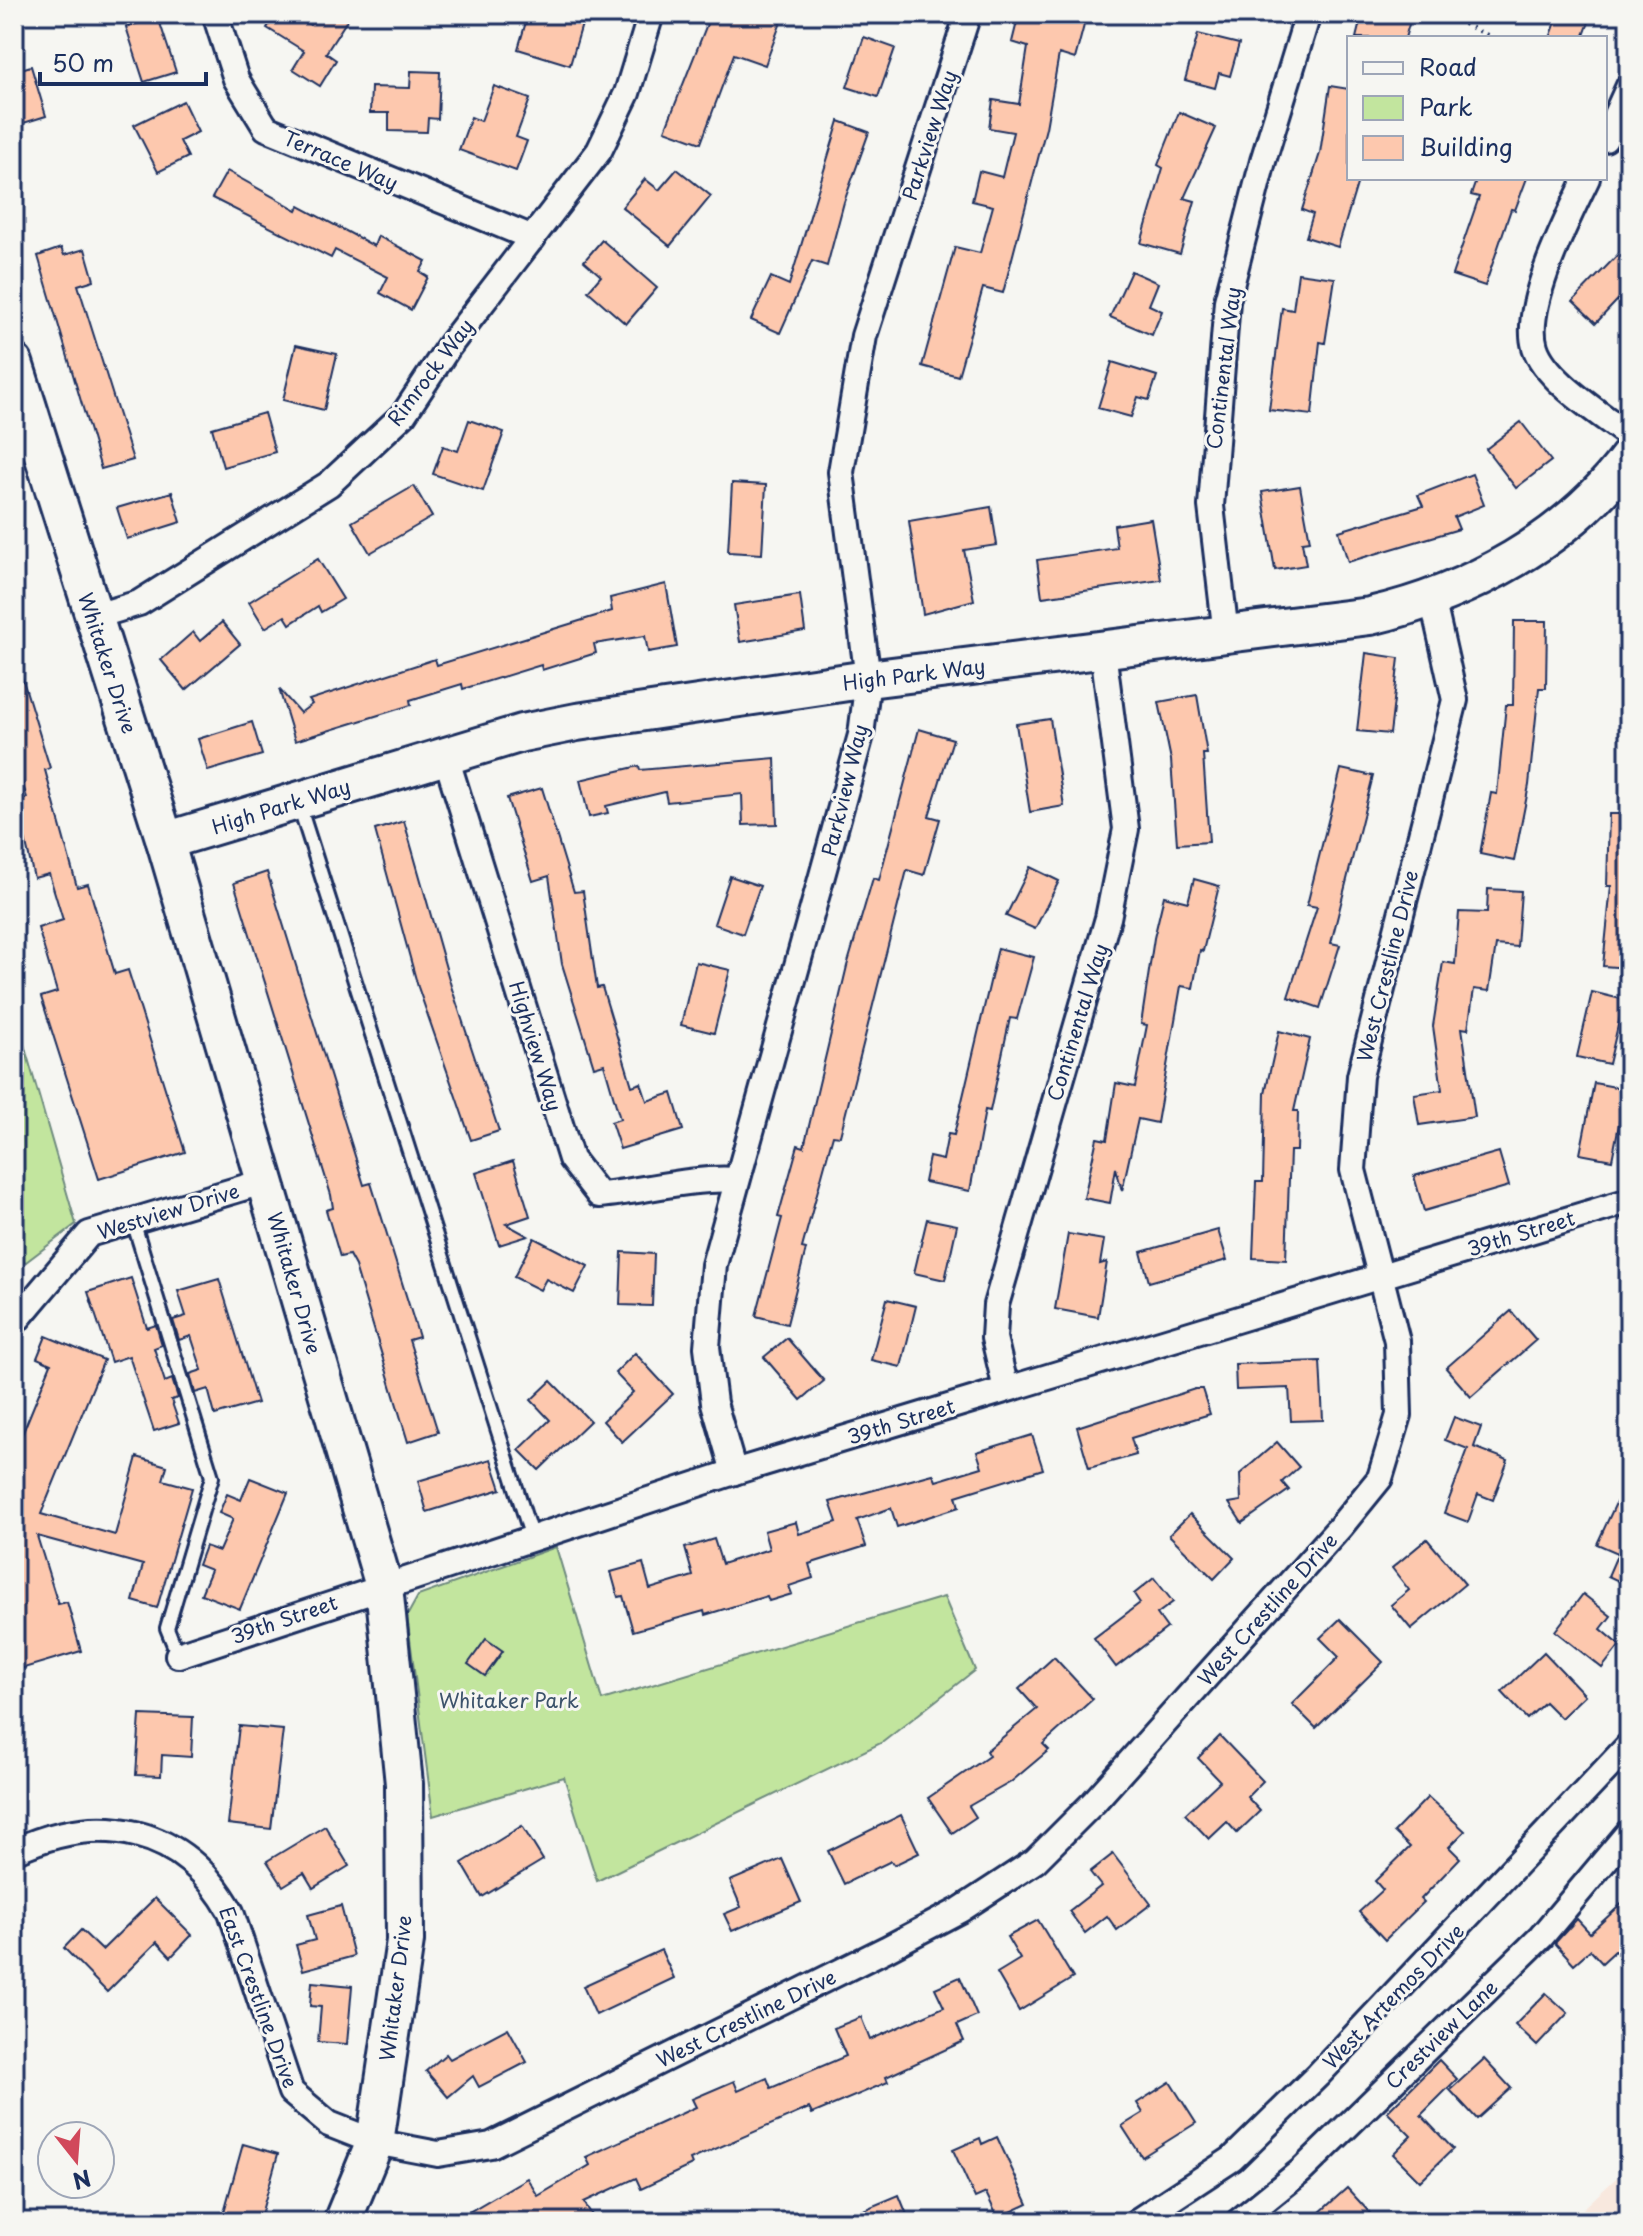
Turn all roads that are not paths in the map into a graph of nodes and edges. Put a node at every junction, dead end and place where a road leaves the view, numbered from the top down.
1 (215, 14) edge
2 (651, 14) edge
3 (968, 14) edge
4 (1308, 14) edge
5 (1629, 86) edge
6 (1607, 135) edge
7 (1586, 180) edge
8 (533, 238) junction
9 (14, 363) edge
10 (1629, 436) edge
11 (1629, 457) edge
12 (1432, 598) junction
13 (93, 617) junction
14 (1226, 635) junction
15 (1103, 651) junction
16 (868, 679) junction
17 (446, 757) junction
18 (298, 802) junction
19 (165, 841) junction
20 (737, 1180) junction
21 (266, 1181) junction
22 (1629, 1201) edge
23 (133, 1221) junction
24 (1379, 1275) junction
25 (14, 1323) edge
26 (1006, 1389) junction
27 (734, 1472) junction
28 (532, 1538) junction
29 (384, 1586) junction
30 (178, 1655) joint
31 (1629, 1745) edge
32 (1629, 1832) edge
33 (14, 1851) edge
34 (375, 2142) junction
35 (342, 2222) edge
36 (1136, 2222) edge
37 (1238, 2222) edge

1 - 8 street, Terrace Way
2 - 8 street, Rimrock Way
3 - 16 street, Parkview Way
4 - 14 street, Continental Way
5 - 6 street
7 - 10 street
8 - 13 street, Rimrock Way
9 - 13 street, Whitaker Drive
11 - 12 street, High Park Way
12 - 14 street, High Park Way
12 - 24 street, West Crestline Drive
13 - 19 street, Whitaker Drive
14 - 15 street, High Park Way
15 - 16 street, High Park Way
15 - 26 street, Continental Way
16 - 17 street, High Park Way
16 - 20 street, Parkview Way
17 - 18 street, High Park Way
17 - 20 street, Highview Way
18 - 19 street, High Park Way
18 - 28 lane
19 - 21 street, Whitaker Drive
20 - 27 street, Parkview Way
21 - 23 street, Westview Drive
21 - 29 street, Whitaker Drive
22 - 24 street, 39th Street
23 - 25 street, Westview Drive
23 - 30 lane
24 - 26 street, 39th Street
24 - 34 street, West Crestline Drive
26 - 27 street, 39th Street
27 - 28 street, 39th Street
28 - 29 street, 39th Street
29 - 30 street, 39th Street
29 - 34 street, Whitaker Drive
31 - 36 street, West Artemos Drive
32 - 37 street, Crestview Lane
33 - 34 street, East Crestline Drive
34 - 35 street, Whitaker Drive

